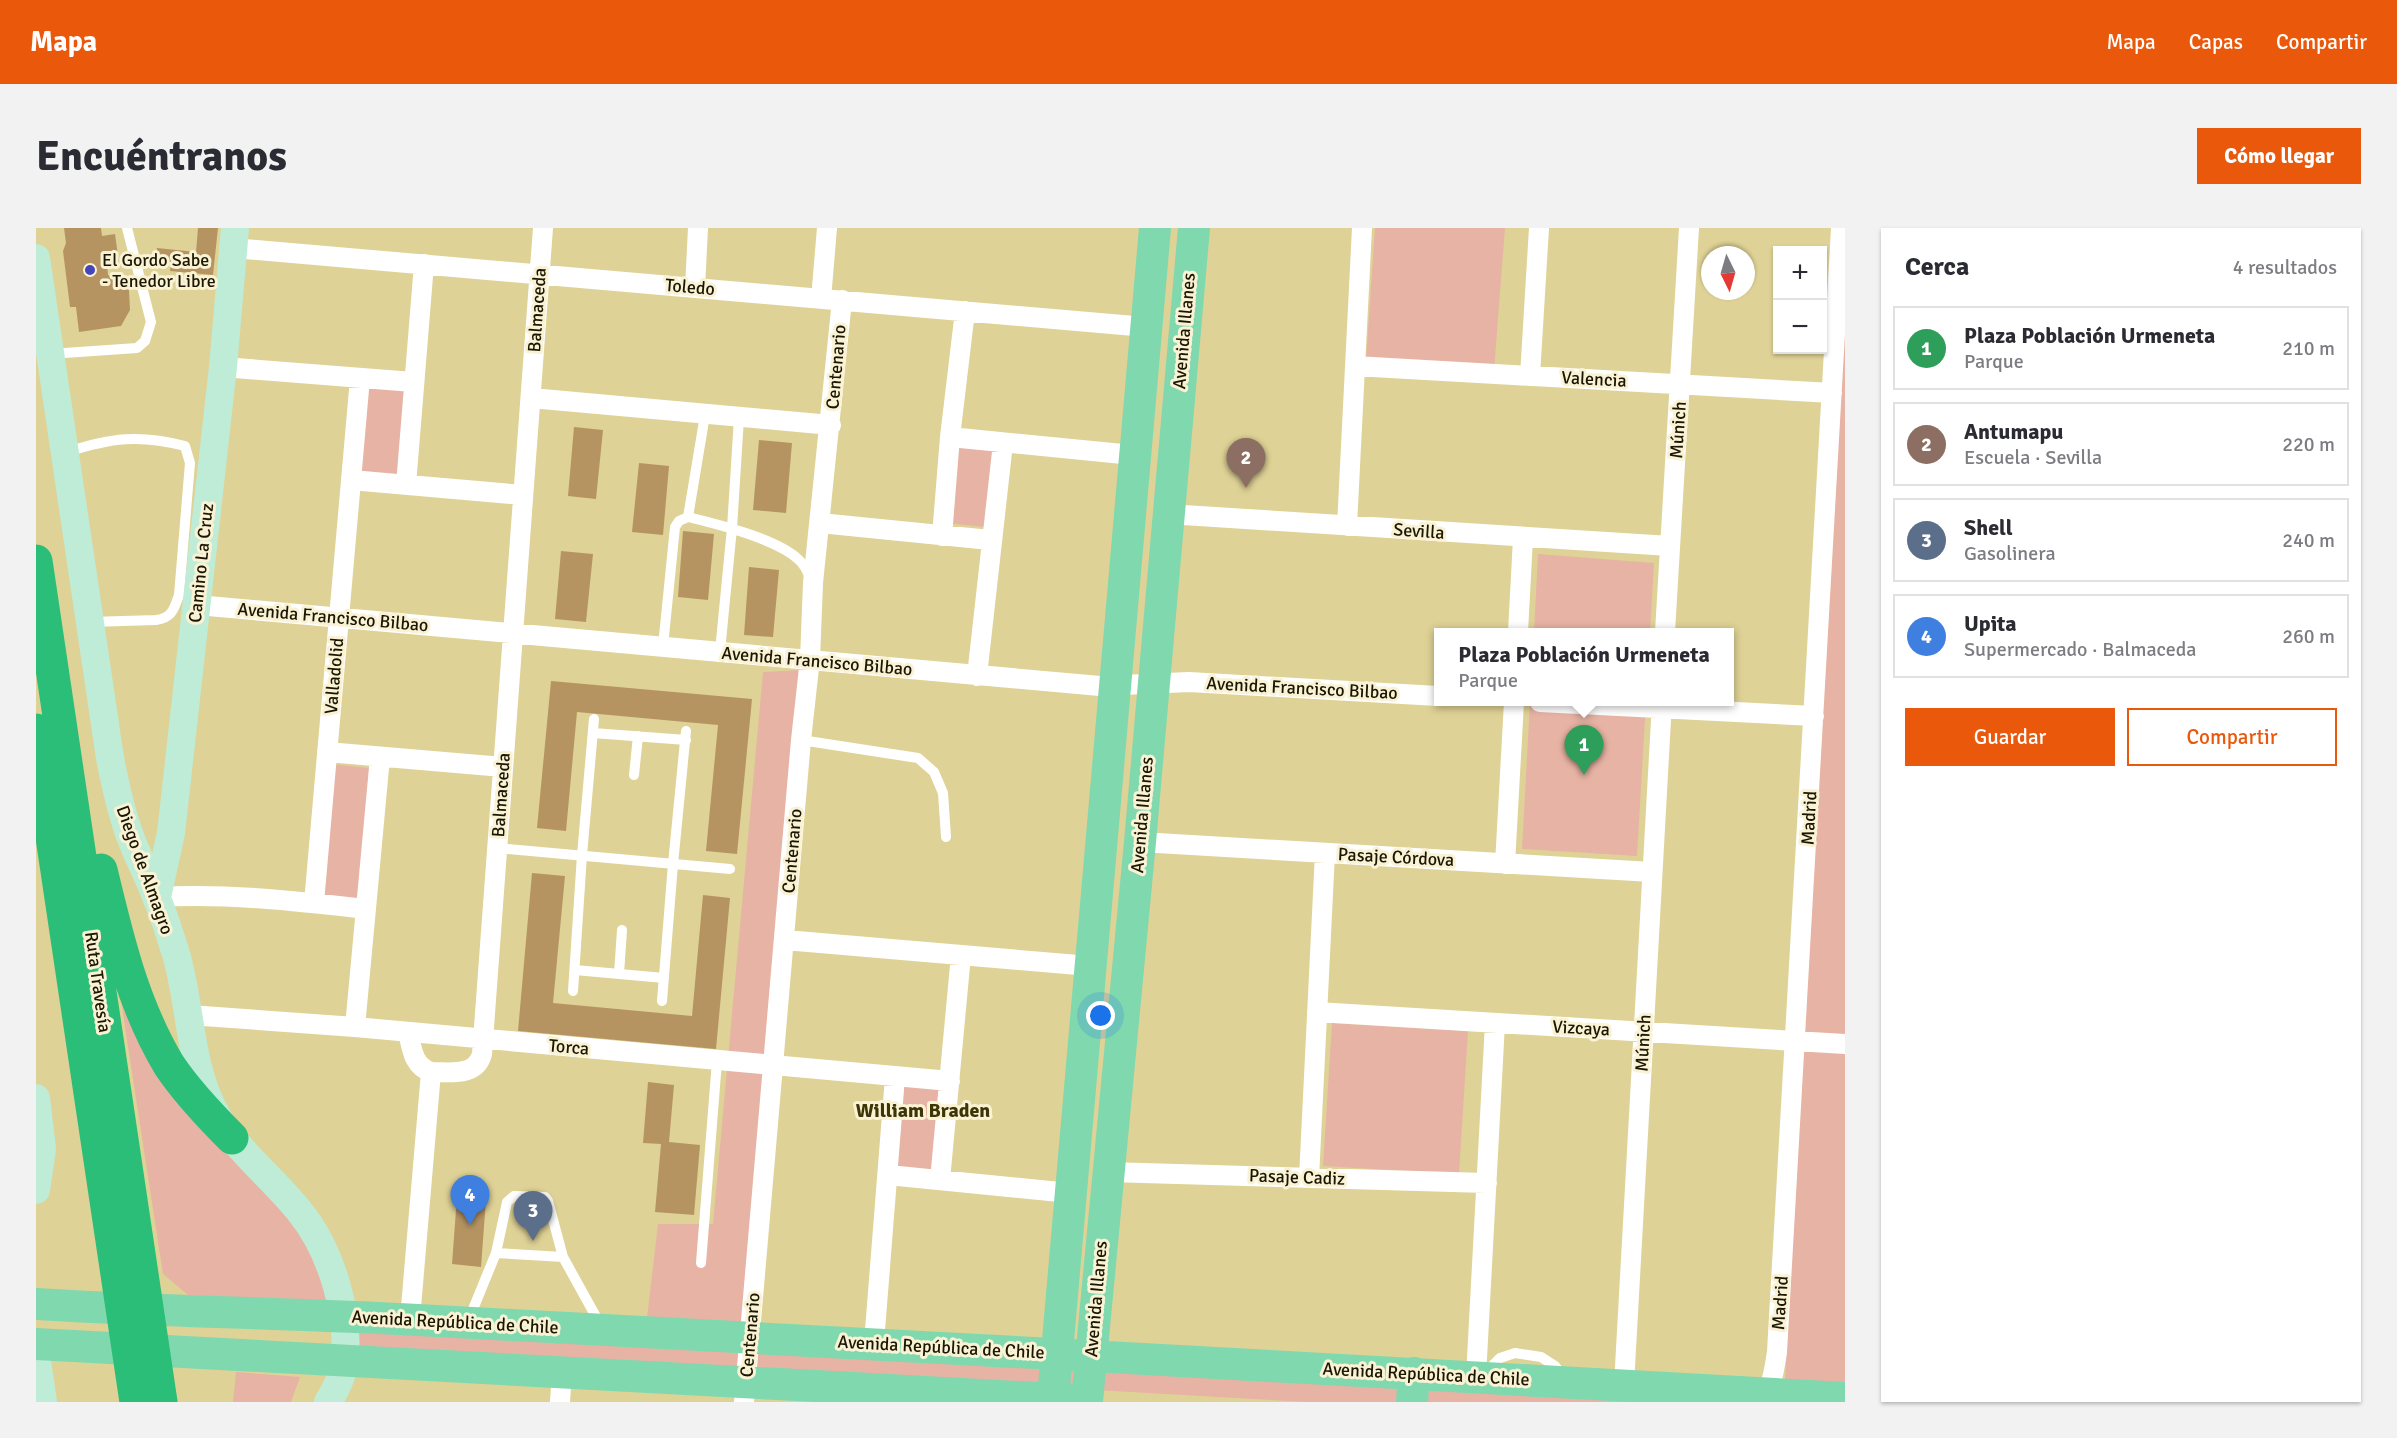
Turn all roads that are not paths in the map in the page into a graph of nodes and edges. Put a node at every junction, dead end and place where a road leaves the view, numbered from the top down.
1 (127, 228) edge
2 (543, 228) edge
3 (698, 228) edge
4 (827, 228) edge
5 (1155, 228) edge
6 (1194, 228) edge
7 (1362, 228) edge
8 (1539, 228) edge
9 (1689, 228) edge
10 (1841, 228) edge
11 (234, 238) edge
12 (36, 258) edge
13 (424, 264) junction
14 (540, 274) junction
15 (695, 288) junction
16 (821, 299) junction
17 (842, 300) junction
18 (965, 311) junction
19 (1146, 327) junction
20 (1840, 350) edge
21 (50, 354) junction
22 (1355, 366) junction
23 (223, 367) junction
24 (1530, 376) junction
25 (360, 378) junction
26 (413, 382) junction
27 (1680, 384) junction
28 (1832, 393) junction
29 (531, 398) junction
30 (705, 415) junction
31 (739, 418) junction
32 (831, 425) junction
33 (950, 437) junction
34 (1003, 443) junction
35 (185, 447) junction
36 (214, 448) junction
37 (65, 453) junction
38 (1133, 455) junction
39 (1837, 460) edge
40 (351, 480) junction
41 (406, 485) junction
42 (523, 495) junction
43 (1168, 514) junction
44 (688, 517) junction
45 (820, 523) junction
46 (1347, 526) junction
47 (732, 528) junction
48 (942, 536) junction
49 (1523, 538) junction
50 (990, 540) junction
51 (1670, 546) junction
52 (36, 561) edge
53 (813, 583) junction
54 (197, 605) junction
55 (339, 618) junction
56 (90, 622) junction
57 (1518, 628) edge
58 (1665, 628) edge
59 (513, 633) junction
60 (663, 646) junction
61 (720, 651) junction
62 (810, 659) junction
63 (976, 676) junction
64 (1154, 682) junction
65 (54, 686) junction
66 (1115, 686) junction
67 (1434, 696) edge
68 (1514, 706) edge
69 (1662, 706) edge
70 (1676, 706) edge
71 (1814, 716) junction
72 (594, 719) dead end
73 (36, 730) edge
74 (593, 733) junction
75 (638, 736) junction
76 (801, 740) junction
77 (327, 752) junction
78 (380, 757) junction
79 (503, 767) junction
80 (634, 775) dead end
81 (946, 837) dead end
82 (1140, 842) junction
83 (497, 848) junction
84 (1325, 853) junction
85 (582, 855) junction
86 (673, 864) junction
87 (1505, 864) junction
88 (730, 869) dead end
89 (1652, 872) junction
90 (157, 897) junction
91 (314, 903) junction
92 (366, 909) junction
93 (622, 930) dead end
94 (785, 940) junction
95 (961, 955) junction
96 (1090, 966) junction
97 (575, 970) junction
98 (619, 974) junction
99 (664, 978) junction
100 (573, 991) dead end
101 (662, 1000) dead end
102 (1317, 1012) junction
103 (189, 1015) junction
104 (1495, 1023) junction
105 (355, 1027) junction
106 (1643, 1031) junction
107 (408, 1032) junction
108 (483, 1039) junction
109 (1796, 1041) junction
110 (1845, 1044) edge
111 (717, 1061) junction
112 (774, 1065) junction
113 (431, 1072) junction
114 (895, 1077) junction
115 (950, 1081) junction
116 (36, 1098) edge
117 (232, 1138) junction
118 (1108, 1172) junction
119 (888, 1175) junction
120 (1309, 1178) junction
121 (940, 1180) junction
122 (1486, 1183) junction
123 (36, 1190) edge
124 (1070, 1193) junction
125 (496, 1253) junction
126 (563, 1257) junction
127 (701, 1263) dead end
128 (36, 1304) edge
129 (343, 1316) junction
130 (410, 1319) junction
131 (468, 1322) junction
132 (603, 1330) junction
133 (750, 1337) junction
134 (874, 1343) junction
135 (36, 1344) edge
136 (955, 1347) junction
137 (1056, 1353) junction
138 (36, 1354) edge
139 (1092, 1355) junction
140 (344, 1360) junction
141 (1479, 1377) junction
142 (1624, 1385) junction
143 (561, 1387) edge
144 (1413, 1388) edge
145 (745, 1392) edge
146 (868, 1395) edge
147 (943, 1396) edge
148 (1762, 1398) edge
149 (1845, 1398) edge
150 (1052, 1400) edge
151 (43, 1402) edge
152 (136, 1402) edge
153 (161, 1402) edge
154 (328, 1402) edge
155 (1087, 1402) edge
156 (1100, 1402) edge

1 - 21 lane
2 - 14 street, Balmaceda
3 - 15 street
4 - 16 street, Centenario
5 - 19 main road, Avenida Illanes
6 - 43 main road, Avenida Illanes
7 - 22 street
8 - 24 street
9 - 27 street, Múnich
10 - 20 street, Madrid
11 - 13 street, Toledo
11 - 23 main road, Camino La Cruz
12 - 21 main road, Diego de Almagro
13 - 14 street, Toledo
13 - 26 street
14 - 15 street, Toledo
14 - 29 street, Balmaceda
15 - 16 street, Toledo
16 - 17 street, Toledo
17 - 18 street, Toledo
17 - 32 street, Centenario
18 - 19 street, Toledo
18 - 33 street
19 - 38 main road, Avenida Illanes
20 - 28 street, Madrid
21 - 37 main road, Diego de Almagro
22 - 24 street, Valencia
22 - 46 street
23 - 25 street
23 - 36 main road, Camino La Cruz
24 - 27 street, Valencia
25 - 26 street
25 - 40 street, Valladolid
26 - 41 street
27 - 28 street, Valencia
27 - 51 street, Múnich
28 - 39 street, Madrid
29 - 30 street
29 - 42 street, Balmaceda
30 - 31 street
30 - 44 lane
31 - 32 street
31 - 47 lane
32 - 45 street, Centenario
33 - 34 street
33 - 48 street
34 - 38 street
34 - 50 street
35 - 36 lane
35 - 37 lane
35 - 56 lane
36 - 54 main road, Camino La Cruz
37 - 56 main road, Diego de Almagro
38 - 66 main road, Avenida Illanes
39 - 71 street, Madrid
40 - 41 street
40 - 55 street, Valladolid
41 - 42 street
42 - 59 street, Balmaceda
43 - 46 street, Sevilla
43 - 64 main road, Avenida Illanes
44 - 47 lane
44 - 60 lane
45 - 48 street
45 - 53 street, Centenario
46 - 49 street, Sevilla
47 - 53 lane
47 - 61 lane
48 - 50 street
49 - 51 street, Sevilla
49 - 57 street
50 - 63 street
51 - 58 street, Múnich
52 - 65 highway, Ruta Travesía
53 - 62 street, Centenario
54 - 55 street, Avenida Francisco Bilbao
54 - 90 main road, Camino La Cruz
55 - 59 street, Avenida Francisco Bilbao
55 - 77 street, Valladolid
56 - 90 main road, Diego de Almagro
59 - 60 street, Avenida Francisco Bilbao
59 - 79 street, Balmaceda
60 - 61 street, Avenida Francisco Bilbao
61 - 62 street, Avenida Francisco Bilbao
62 - 63 street, Avenida Francisco Bilbao
62 - 76 street, Centenario
63 - 66 street, Avenida Francisco Bilbao
64 - 66 street, Avenida Francisco Bilbao
64 - 67 street, Avenida Francisco Bilbao
64 - 82 main road, Avenida Illanes
65 - 117 highway
65 - 153 highway, Ruta Travesía
66 - 96 main road, Avenida Illanes
68 - 87 street
69 - 89 street, Múnich
70 - 71 street
71 - 109 street, Madrid
72 - 74 lane
73 - 152 highway, Ruta Travesía
74 - 75 lane
74 - 85 lane
75 - 80 lane
75 - 86 lane
76 - 81 lane
76 - 94 street, Centenario
77 - 78 street
77 - 91 street, Valladolid
78 - 79 street
78 - 92 street
79 - 83 street, Balmaceda
82 - 84 street, Pasaje Córdova
82 - 118 main road, Avenida Illanes
83 - 85 lane
83 - 108 street, Balmaceda
84 - 87 street, Pasaje Córdova
84 - 102 street
85 - 86 lane
85 - 97 lane
86 - 88 lane
86 - 99 lane
87 - 89 street, Pasaje Córdova
89 - 106 street, Múnich
90 - 91 street
90 - 103 main road, Diego de Almagro
91 - 92 street
92 - 105 street
93 - 98 lane
94 - 95 street
94 - 112 street, Centenario
95 - 96 street
95 - 115 street
96 - 124 main road, Avenida Illanes
97 - 98 lane
97 - 100 lane
98 - 99 lane
99 - 101 lane
102 - 104 street, Vizcaya
102 - 120 street
103 - 105 street, Torca
103 - 117 main road, Diego de Almagro
104 - 106 street, Vizcaya
104 - 122 street
105 - 107 street, Torca
106 - 109 street, Vizcaya
106 - 142 street, Múnich
107 - 108 street, Torca
107 - 113 street
108 - 111 street, Torca
108 - 113 street, Balmaceda
109 - 110 street, Vizcaya
109 - 148 street, Madrid
111 - 112 street, Torca
111 - 127 lane
112 - 114 street, Torca
112 - 133 street, Centenario
113 - 130 street
114 - 115 street, Torca
114 - 119 street
115 - 121 street
116 - 123 main road
117 - 129 main road, Diego de Almagro
118 - 120 street, Pasaje Cadiz
118 - 139 main road, Avenida Illanes
119 - 121 street
119 - 134 street
120 - 122 street, Pasaje Cadiz
121 - 124 street
122 - 141 street
124 - 137 main road, Avenida Illanes
125 - 126 lane
125 - 126 lane
125 - 131 lane
126 - 132 lane
128 - 129 main road, Avenida República de Chile
129 - 130 main road, Avenida República de Chile
129 - 140 main road, Diego de Almagro
130 - 131 main road, Avenida República de Chile
131 - 132 main road, Avenida República de Chile
132 - 133 main road, Avenida República de Chile
133 - 134 main road, Avenida República de Chile
133 - 145 street, Centenario
134 - 136 main road, Avenida República de Chile
135 - 140 main road
136 - 137 main road, Avenida República de Chile
136 - 147 main road
137 - 139 main road, Avenida República de Chile
137 - 150 main road, Avenida Illanes
138 - 151 main road
139 - 144 main road, Avenida República de Chile
139 - 155 main road, Avenida Illanes
140 - 143 main road
140 - 154 main road, Diego de Almagro
141 - 142 main road, Avenida República de Chile
141 - 144 main road, Avenida República de Chile
142 - 148 main road, Avenida República de Chile
143 - 145 main road
145 - 146 main road
146 - 147 main road
147 - 150 main road
148 - 149 main road, Avenida República de Chile
150 - 155 main road
155 - 156 main road

